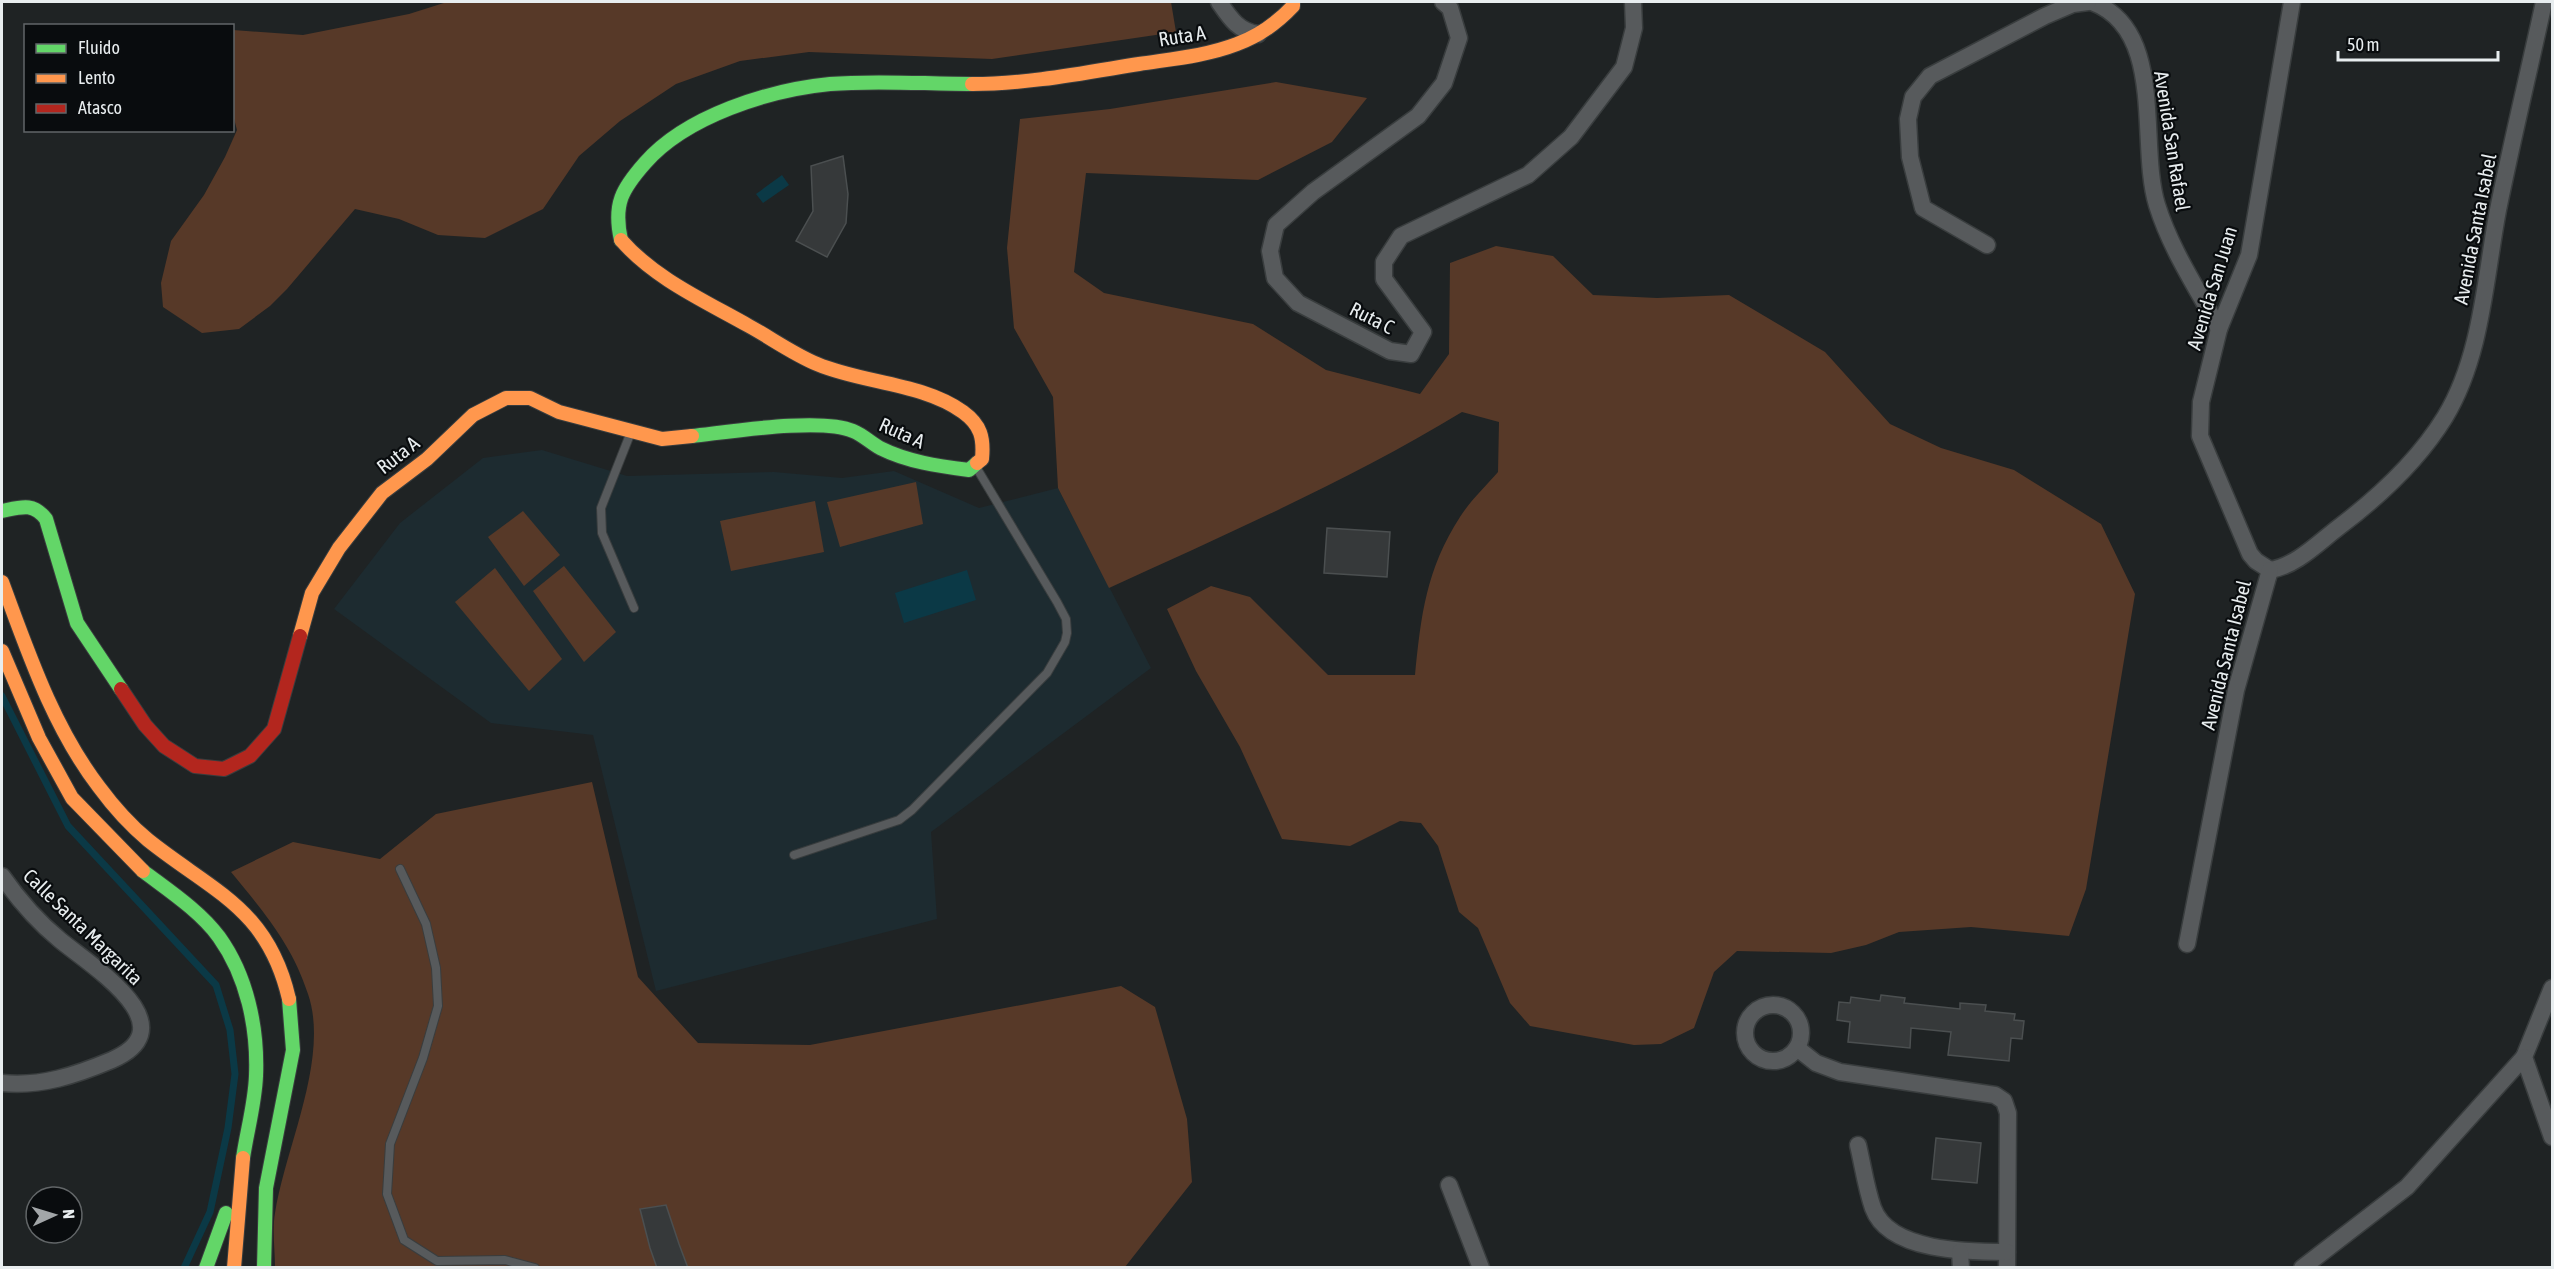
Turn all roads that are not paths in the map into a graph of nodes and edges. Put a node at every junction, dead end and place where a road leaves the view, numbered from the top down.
1 (1219, 2) edge
2 (1293, 2) edge
3 (1443, 2) edge
4 (1633, 2) edge
5 (2090, 2) edge
6 (2292, 2) edge
7 (2544, 2) edge
8 (1258, 34) junction
9 (1987, 244) dead end
10 (2219, 328) junction
11 (632, 431) junction
12 (976, 467) junction
13 (2, 512) edge
14 (2270, 570) junction
15 (2, 582) edge
16 (634, 608) dead end
17 (2, 651) edge
18 (794, 855) dead end
19 (400, 869) dead end
20 (2, 876) edge
21 (2187, 944) dead end
22 (2553, 988) edge
23 (1797, 1048) dead end
24 (2524, 1057) junction
25 (2, 1083) edge
26 (2553, 1137) edge
27 (1858, 1145) dead end
28 (240, 1174) junction
29 (268, 1177) junction
30 (1449, 1185) dead end
31 (1961, 1260) edge
32 (2007, 1260) edge
33 (234, 1266) edge
34 (206, 1268) edge
35 (264, 1268) edge
36 (536, 1268) edge
37 (1481, 1268) edge
38 (2302, 1268) edge

1 - 8 street
2 - 8 street
3 - 4 street, Ruta C
5 - 9 street, Avenida San Rafael
5 - 10 street, Avenida San Rafael
6 - 10 street, Avenida San Juan
7 - 14 street, Avenida Santa Isabel
8 - 12 street, Ruta A
10 - 14 street, Avenida San Juan
11 - 12 street, Ruta A
11 - 13 street, Ruta A
11 - 16 lane
12 - 18 lane
14 - 21 street, Avenida Santa Isabel
15 - 29 street
17 - 28 street
19 - 36 lane
20 - 25 street, Calle Santa Margarita
22 - 24 street
23 - 32 street
24 - 26 street
24 - 38 street
27 - 31 street
28 - 33 street
28 - 34 street
29 - 33 street
29 - 35 street
30 - 37 street
31 - 32 street

